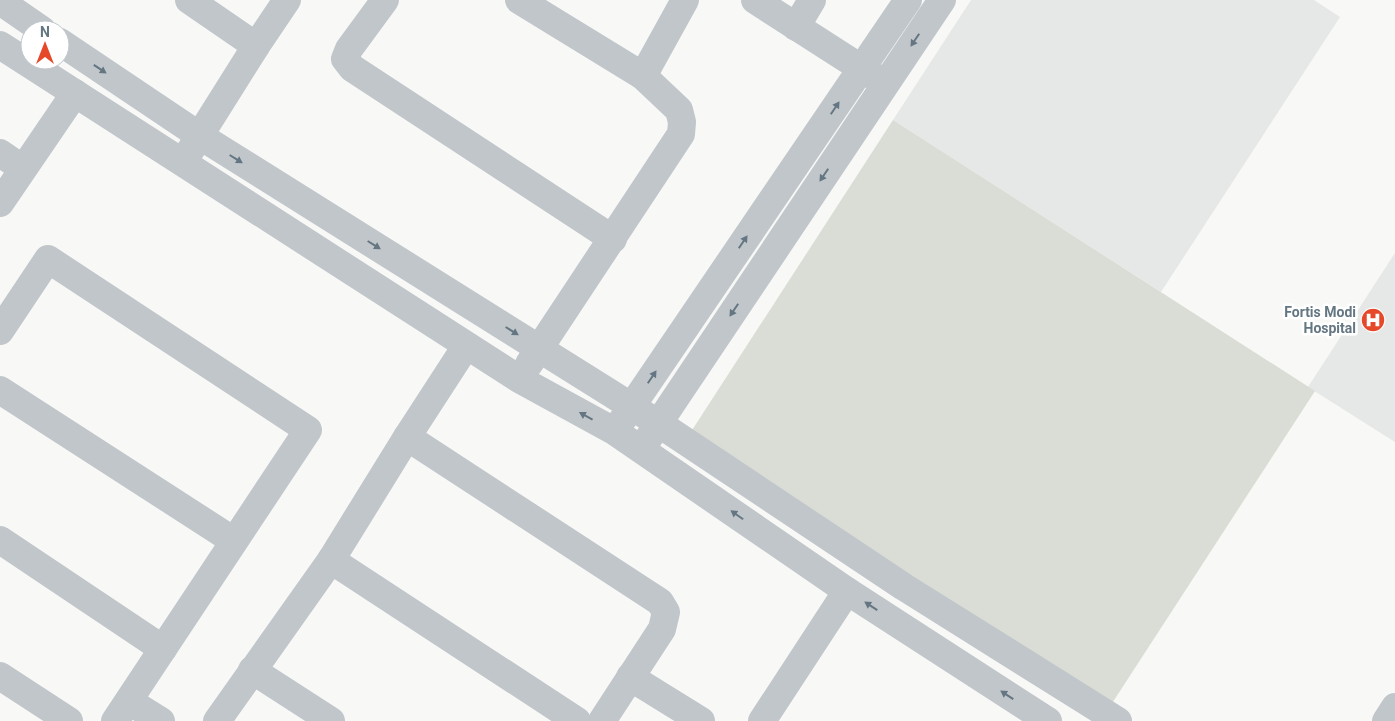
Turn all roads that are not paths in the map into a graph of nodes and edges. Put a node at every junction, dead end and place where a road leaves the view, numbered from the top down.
1 (189, 0) edge
2 (287, 0) edge
3 (385, 0) edge
4 (518, 0) edge
5 (686, 0) edge
6 (755, 0) edge
7 (812, 0) edge
8 (908, 0) edge
9 (942, 0) edge
10 (0, 2) edge
11 (27, 20) edge
12 (796, 26) junction
13 (0, 45) edge
14 (256, 46) junction
15 (70, 49) edge
16 (863, 68) junction
17 (643, 76) junction
18 (885, 84) junction
19 (75, 93) junction
20 (200, 136) junction
21 (0, 153) edge
22 (183, 163) junction
23 (22, 168) junction
24 (0, 202) edge
25 (613, 238) junction
26 (0, 331) edge
27 (466, 346) junction
28 (540, 348) junction
29 (518, 379) junction
30 (0, 390) edge
31 (632, 406) junction
32 (658, 423) junction
33 (614, 431) junction
34 (406, 437) junction
35 (641, 449) junction
36 (0, 540) edge
37 (234, 542) junction
38 (331, 560) junction
39 (848, 591) junction
40 (163, 649) junction
41 (252, 670) junction
42 (0, 676) edge
43 (630, 677) junction
44 (1395, 707) edge
45 (122, 711) edge
46 (70, 721) edge
47 (161, 721) edge
48 (217, 721) edge
49 (331, 721) edge
50 (577, 721) edge
51 (602, 721) edge
52 (700, 721) edge
53 (762, 721) edge
54 (1048, 721) edge
55 (1118, 721) edge
56 (1386, 721) edge

1 - 14 street
2 - 14 street
3 - 25 street
4 - 17 street
5 - 17 street
6 - 12 street
7 - 12 street
8 - 16 street
9 -> 18 street
10 - 11 street
12 - 16 street
13 - 19 street
14 - 20 street
15 -> 20 street
16 - 18 street
31 -> 16 street
17 - 25 street
18 -> 32 street
19 - 22 street
19 - 23 street
20 - 22 street
20 -> 28 street
21 - 23 street
22 - 27 street
23 - 24 street
25 - 28 street
26 - 37 street
27 - 29 street
27 - 34 street
28 - 29 street
28 - 31 street
33 -> 29 street
30 - 37 street
31 - 32 street
31 - 33 street
32 - 35 street
32 - 55 street
33 - 35 street
34 - 38 street
34 - 43 street
39 -> 35 street
36 - 40 street
37 - 40 street
38 - 41 street
38 - 50 street
39 - 53 street
54 -> 39 street
40 - 45 street
41 - 48 street
41 - 49 street
42 - 46 street
43 - 51 street
43 - 52 street
44 - 56 street
45 - 47 street

